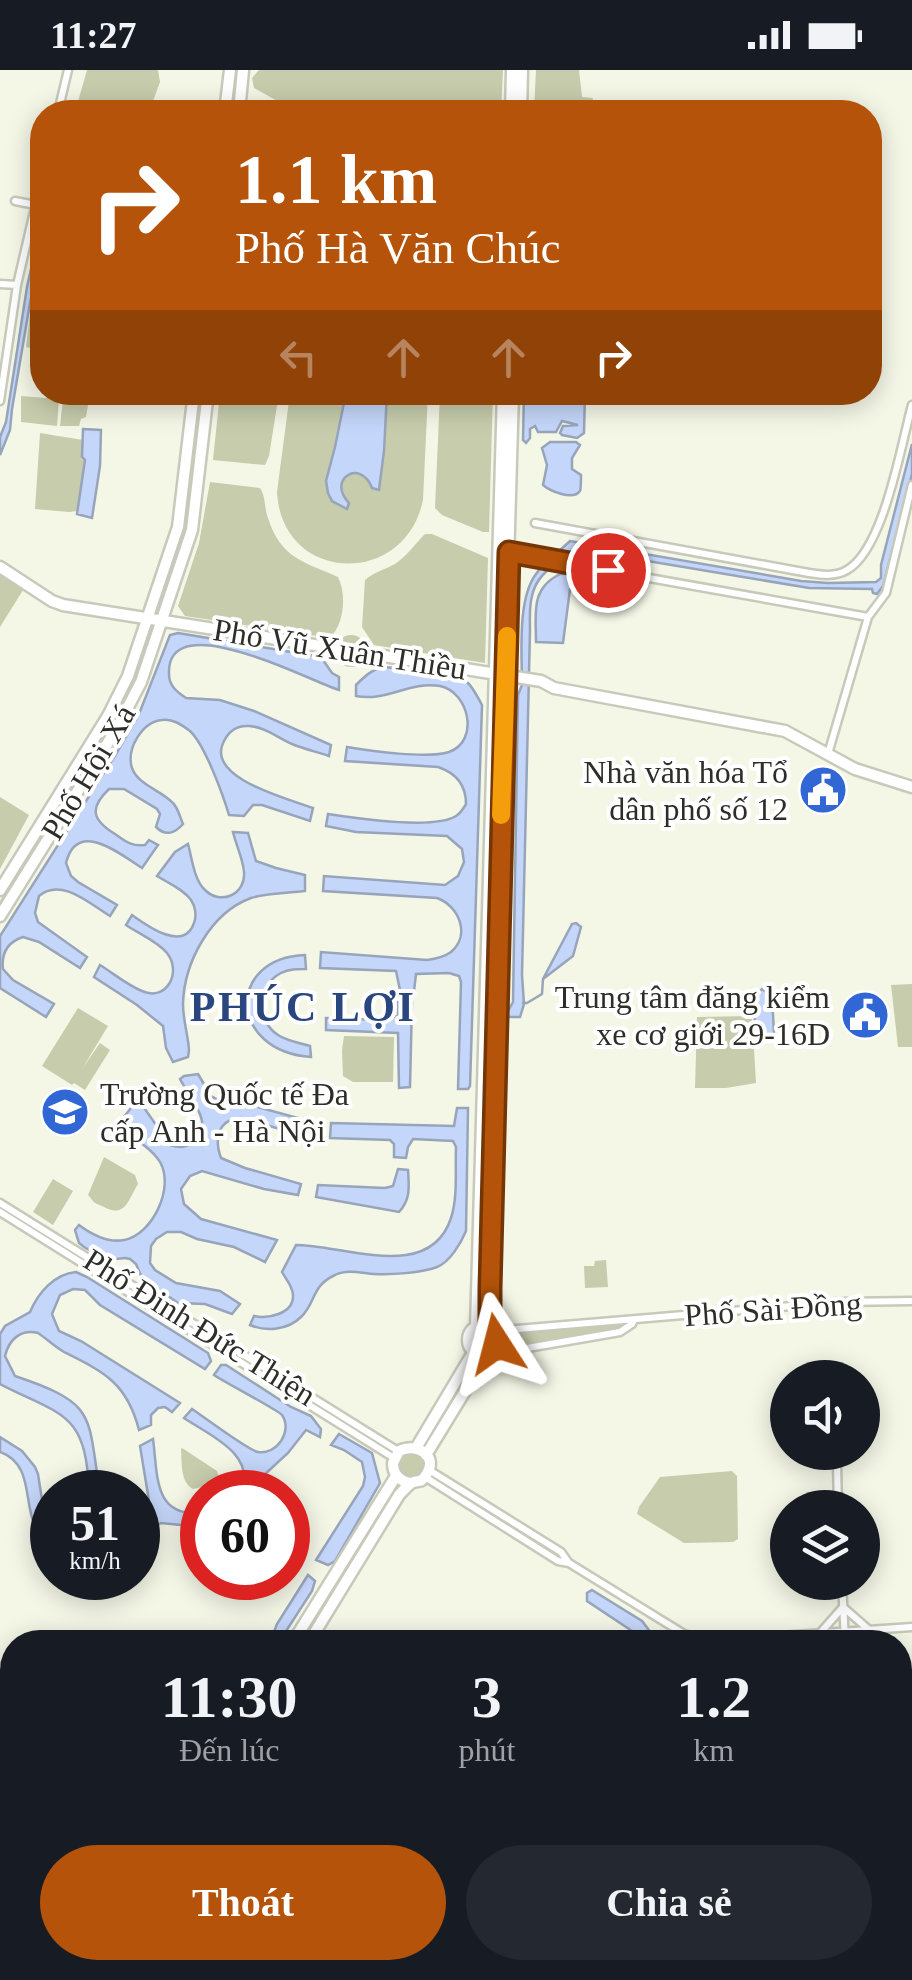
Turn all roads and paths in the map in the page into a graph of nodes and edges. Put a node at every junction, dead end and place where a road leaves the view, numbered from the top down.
1 (68, 70) edge
2 (230, 70) edge
3 (244, 70) edge
4 (512, 70) edge
5 (522, 70) edge
6 (61, 100) edge
7 (226, 100) edge
8 (240, 100) edge
9 (511, 100) edge
10 (521, 100) edge
11 (16, 201) dead end
12 (30, 203) edge
13 (30, 228) edge
14 (0, 284) edge
15 (16, 285) junction
16 (0, 400) edge
17 (912, 404) edge
18 (192, 405) edge
19 (206, 405) edge
20 (503, 405) edge
21 (512, 405) edge
22 (912, 485) edge
23 (535, 523) dead end
24 (503, 554) junction
25 (0, 567) edge
26 (868, 618) junction
27 (148, 619) junction
28 (162, 621) junction
29 (505, 675) junction
30 (828, 754) junction
31 (912, 788) edge
32 (0, 890) edge
33 (0, 916) edge
34 (0, 1203) edge
35 (0, 1212) edge
36 (912, 1300) edge
37 (634, 1319) junction
38 (476, 1328) junction
39 (492, 1329) junction
40 (474, 1352) junction
41 (487, 1355) junction
42 (357, 1430) junction
43 (421, 1451) junction
44 (397, 1455) junction
45 (427, 1474) junction
46 (396, 1476) junction
47 (410, 1483) junction
48 (843, 1600) edge
49 (843, 1607) junction
50 (912, 1628) edge
51 (300, 1630) edge
52 (316, 1630) edge
53 (675, 1630) edge
54 (823, 1630) edge
55 (844, 1630) edge
56 (869, 1630) joint

1 - 6 street
2 - 7 main road
3 - 8 main road
4 - 9 main road
5 - 10 main road
11 - 12 street
13 - 15 street
14 - 15 street
15 - 16 street
17 - 23 street
18 - 27 main road, Phố Hội Xá
19 - 28 main road, Phố Hội Xá
20 - 24 main road
21 - 24 main road
22 - 26 street
24 - 26 street
24 - 29 main road
25 - 27 main road, Phố Vũ Xuân Thiều
26 - 30 street
27 - 28 main road, Phố Vũ Xuân Thiều
27 - 32 main road, Phố Hội Xá
28 - 29 main road, Phố Vũ Xuân Thiều
28 - 33 main road, Phố Hội Xá
29 - 30 main road, Phố Vũ Xuân Thiều
29 - 38 main road
29 - 39 main road
30 - 31 main road, Phố Vũ Xuân Thiều
34 - 42 street, Phố Đinh Đức Thiện
35 - 42 street, Phố Đinh Đức Thiện
36 - 37 street, Phố Sài Đồng
37 - 39 street, Phố Sài Đồng
37 - 41 street, Phố Sài Đồng
38 - 39 main road
38 - 40 main road
39 - 41 main road
40 - 41 main road
40 - 43 main road
41 - 43 main road
42 - 44 street, Phố Đinh Đức Thiện
43 - 44 main road
43 - 45 main road
44 - 46 main road
45 - 47 main road
45 - 53 street
46 - 47 main road
46 - 51 main road
47 - 52 main road
48 - 49 street
49 - 54 street
49 - 55 street
49 - 56 street
50 - 56 street

